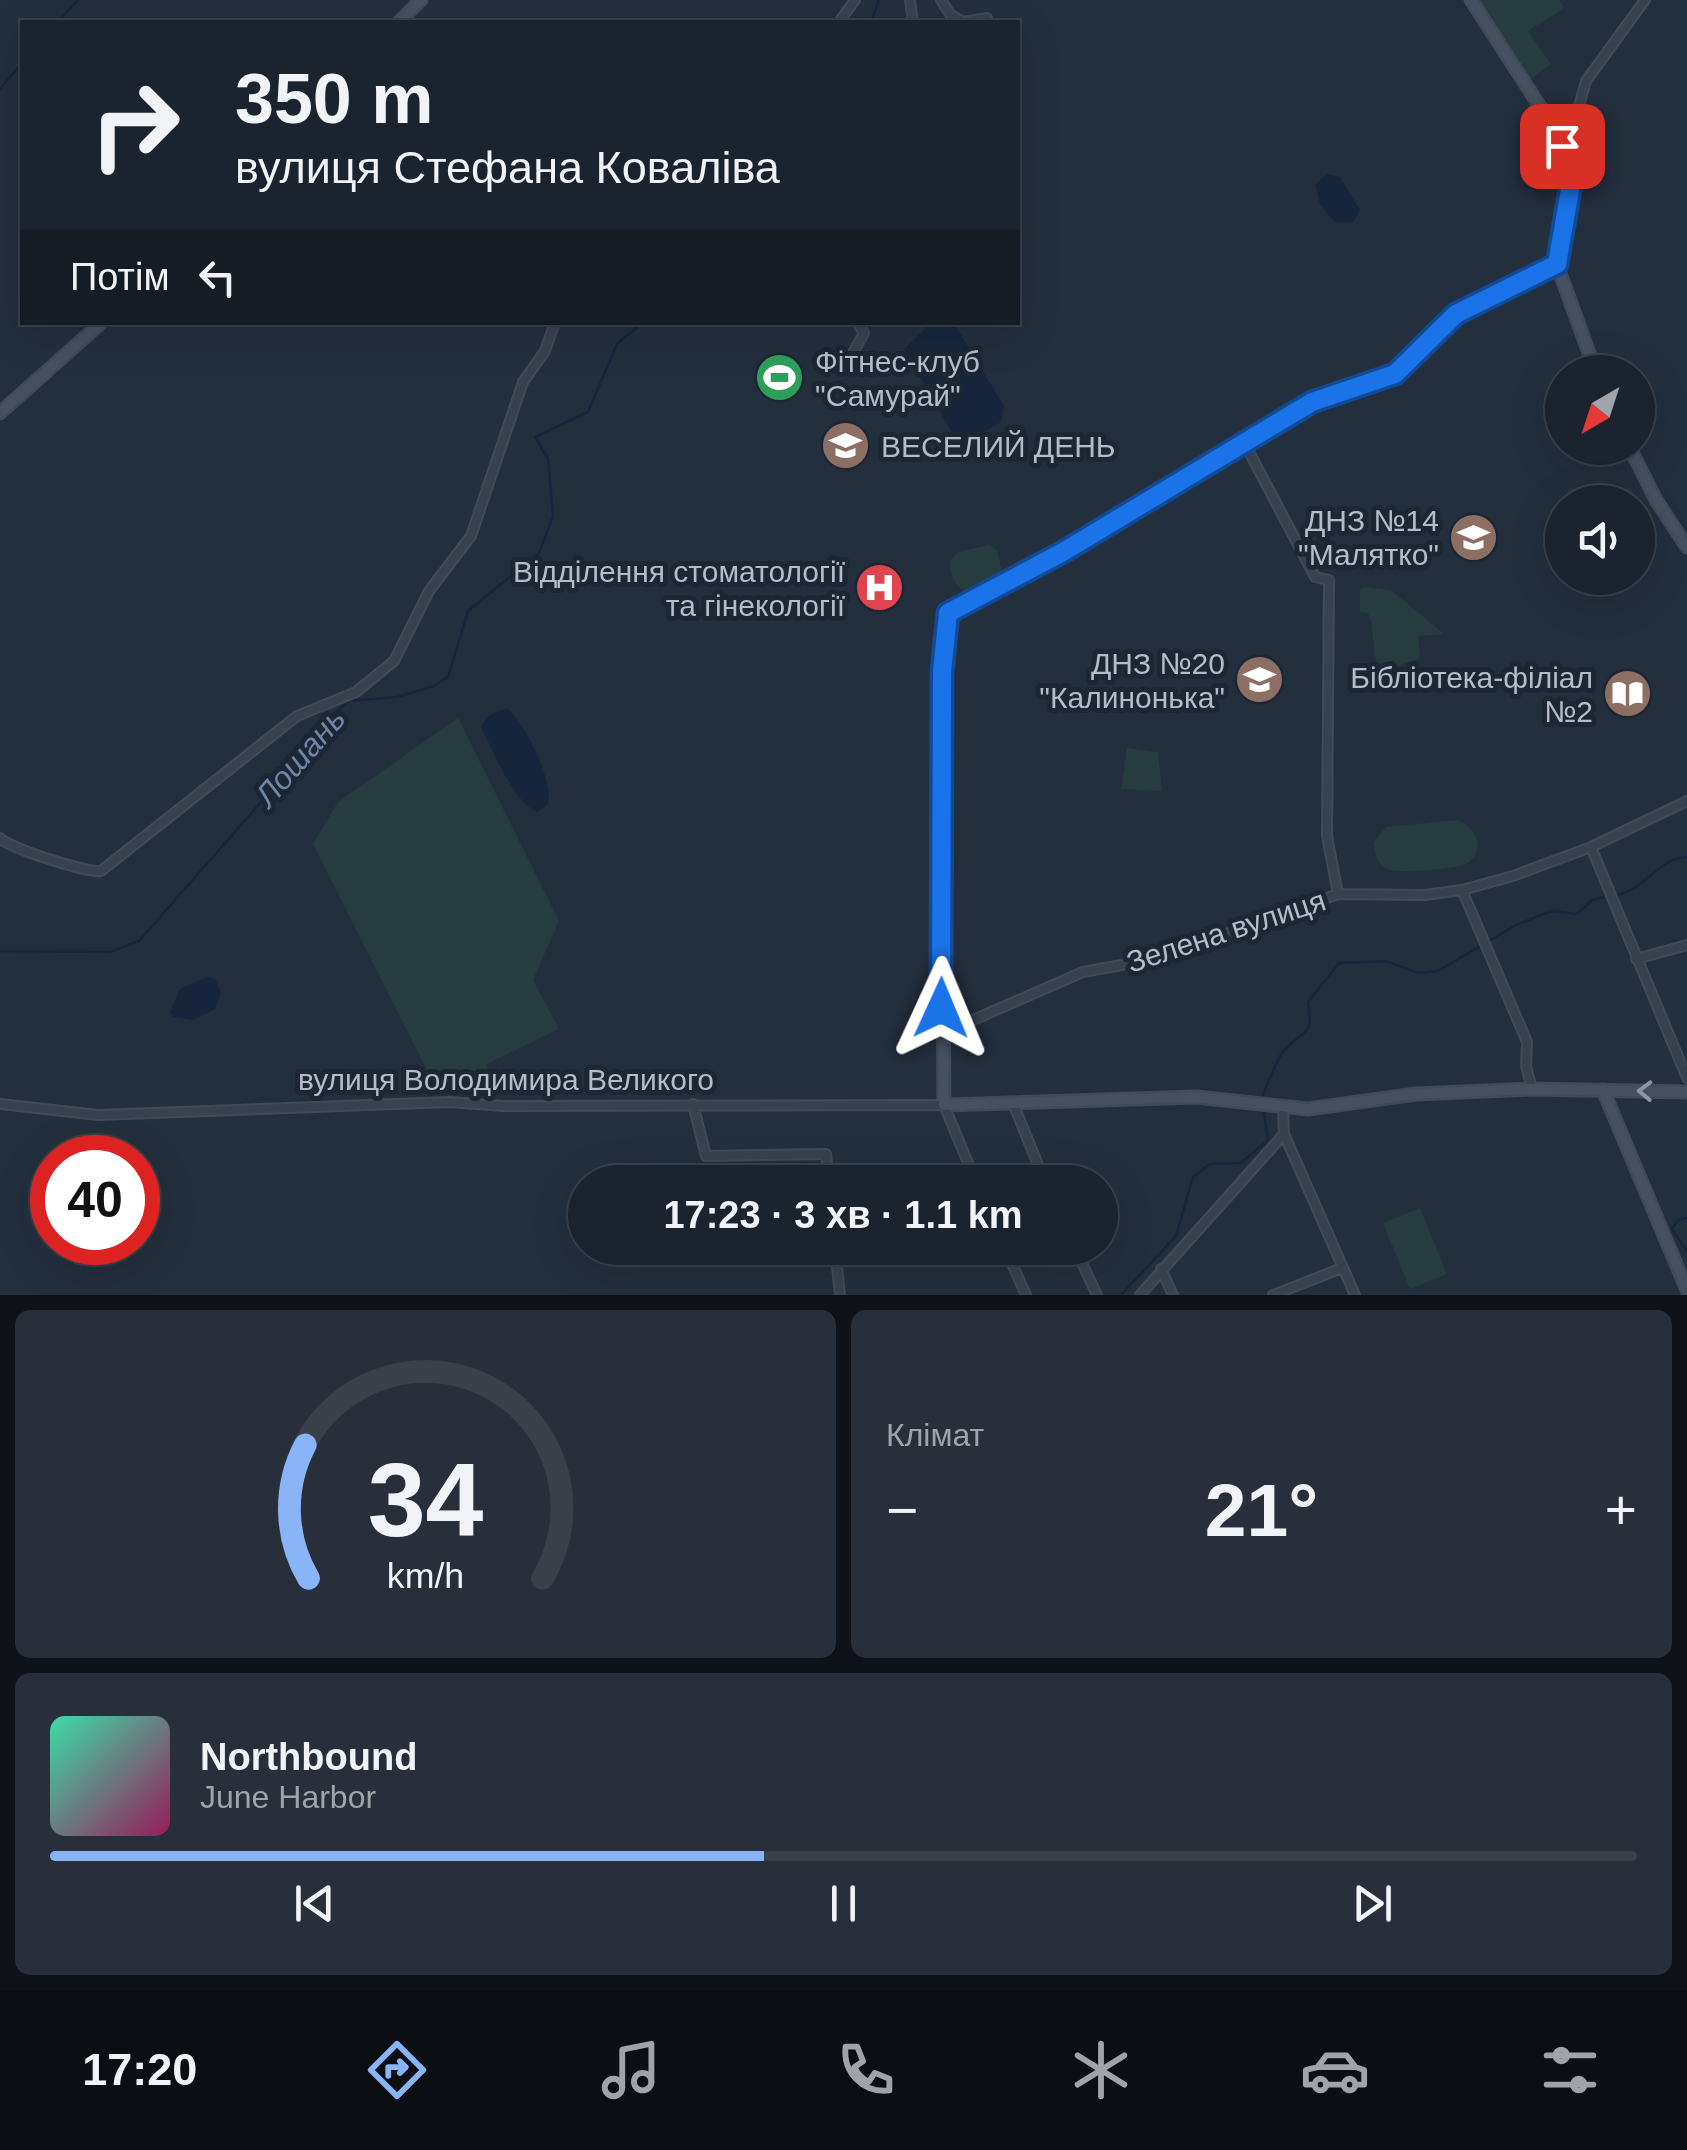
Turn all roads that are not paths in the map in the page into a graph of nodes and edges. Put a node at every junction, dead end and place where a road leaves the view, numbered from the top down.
1 (421, 0) edge
2 (941, 0) edge
3 (1471, 0) edge
4 (1646, 0) edge
5 (987, 18) dead end
6 (401, 20) edge
7 (960, 20) edge
8 (975, 20) edge
9 (1562, 146) junction
10 (1557, 264) junction
11 (99, 325) edge
12 (554, 325) edge
13 (859, 325) edge
14 (853, 354) dead end
15 (1590, 355) edge
16 (0, 413) edge
17 (1246, 444) junction
18 (1638, 465) edge
19 (1687, 547) edge
20 (1687, 801) edge
21 (0, 838) edge
22 (1591, 846) junction
23 (1462, 890) junction
24 (1338, 894) junction
25 (1687, 945) edge
26 (1636, 959) junction
27 (941, 1034) junction
28 (1687, 1078) edge
29 (1532, 1089) junction
30 (1603, 1090) junction
31 (1687, 1092) edge
32 (1013, 1103) junction
33 (0, 1104) edge
34 (694, 1104) junction
35 (944, 1105) junction
36 (1282, 1108) junction
37 (1284, 1134) junction
38 (827, 1165) edge
39 (969, 1165) edge
40 (1038, 1165) edge
41 (837, 1265) edge
42 (1012, 1265) edge
43 (1082, 1265) edge
44 (1342, 1268) junction
45 (1161, 1269) junction
46 (1687, 1290) edge
47 (840, 1295) edge
48 (1026, 1295) edge
49 (1097, 1295) edge
50 (1140, 1295) edge
51 (1173, 1295) edge
52 (1273, 1295) edge
53 (1355, 1295) edge

1 - 6 street
2 - 7 street
3 - 9 street
4 - 9 street
5 - 8 street
9 - 10 street
10 - 15 street
10 - 17 street
11 - 16 street
12 - 21 street
13 - 14 street
17 - 24 street
17 - 27 street
18 - 19 street
20 - 22 street, Зелена вулиця
22 - 23 street, Зелена вулиця
22 - 26 street
23 - 24 street, Зелена вулиця
23 - 29 street
24 - 27 street, Зелена вулиця
25 - 26 street
26 - 28 street
27 - 35 street
29 - 30 street, вулиця Володимира Великого
29 - 36 street, вулиця Володимира Великого
31 -> 30 street, вулиця Володимира Великого
30 - 46 street
32 - 35 street, вулиця Володимира Великого
32 - 36 street, вулиця Володимира Великого
32 - 40 street
33 - 34 street, вулиця Володимира Великого
34 - 35 street, вулиця Володимира Великого
34 - 38 street
35 - 39 street
36 - 37 street
37 - 44 street
37 - 45 street
41 - 47 street
42 - 48 street
43 - 49 street
44 - 52 street
44 - 53 street
45 - 50 street
45 - 51 street

